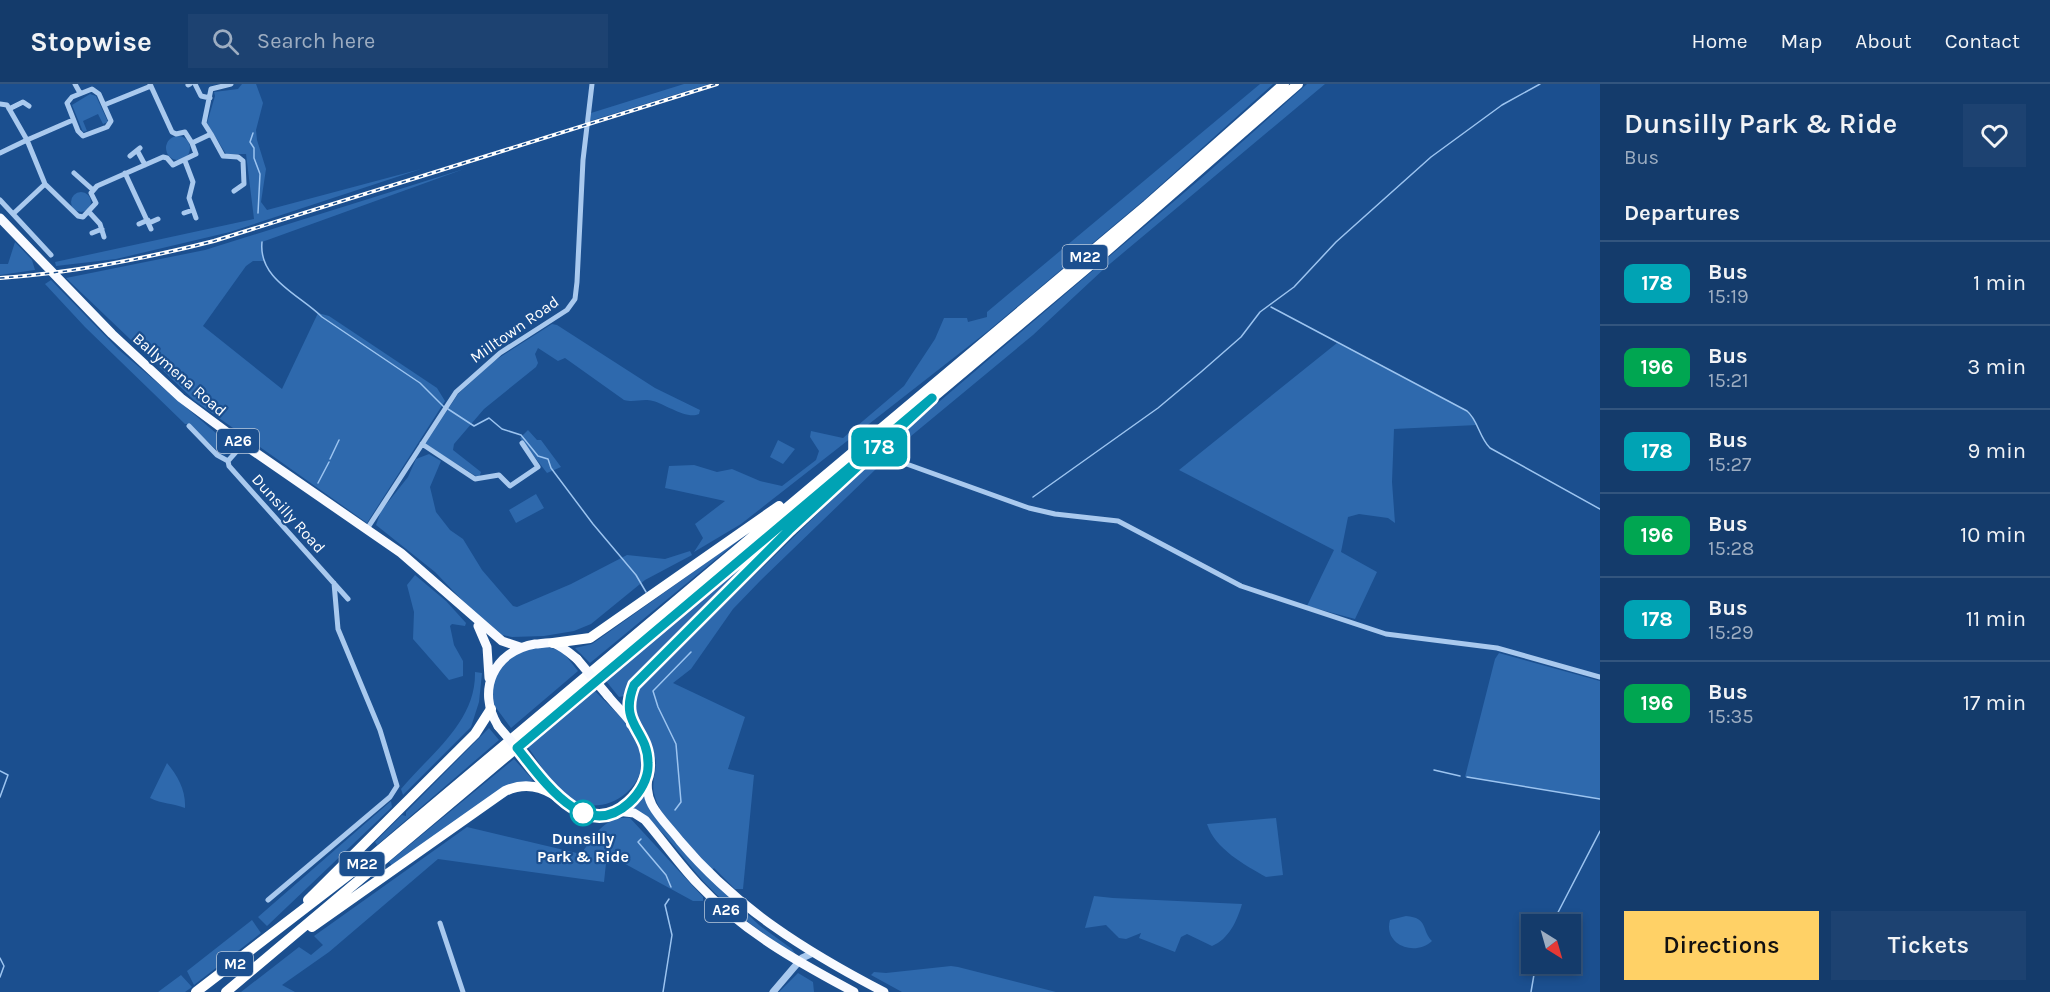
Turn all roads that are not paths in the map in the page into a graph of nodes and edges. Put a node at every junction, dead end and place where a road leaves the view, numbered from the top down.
1 (75, 84) edge
2 (191, 84) edge
3 (231, 84) edge
4 (592, 84) edge
5 (1284, 84) edge
6 (1298, 84) edge
7 (151, 85) edge
8 (80, 93) junction
9 (210, 98) junction
10 (0, 104) edge
11 (104, 105) junction
12 (29, 106) dead end
13 (9, 109) junction
14 (73, 120) junction
15 (211, 134) junction
16 (27, 140) junction
17 (192, 143) junction
18 (0, 153) edge
19 (130, 156) dead end
20 (185, 161) junction
21 (145, 165) junction
22 (74, 173) dead end
23 (125, 173) junction
24 (45, 184) junction
25 (93, 190) junction
26 (234, 191) dead end
27 (0, 200) edge
28 (193, 210) junction
29 (88, 212) junction
30 (184, 213) dead end
31 (13, 214) junction
32 (196, 218) dead end
33 (158, 219) dead end
34 (0, 220) edge
35 (139, 224) dead end
36 (149, 224) junction
37 (102, 229) junction
38 (92, 233) dead end
39 (104, 237) dead end
40 (53, 244) dead end
41 (46, 249) junction
42 (51, 255) dead end
43 (932, 398) junction
44 (189, 426) dead end
45 (884, 426) junction
46 (522, 443) dead end
47 (243, 444) junction
48 (422, 444) junction
49 (228, 461) junction
50 (901, 462) dead end
51 (367, 529) junction
52 (334, 583) junction
53 (348, 599) dead end
54 (473, 618) junction
55 (553, 643) junction
56 (520, 647) junction
57 (1600, 677) edge
58 (489, 685) junction
59 (491, 709) junction
60 (631, 724) junction
61 (648, 772) junction
62 (559, 798) junction
63 (617, 811) junction
64 (268, 900) dead end
65 (757, 916) junction
66 (440, 923) dead end
67 (274, 935) junction
68 (276, 949) junction
69 (813, 953) junction
70 (800, 960) junction
71 (196, 992) edge
72 (226, 992) edge
73 (463, 992) edge
74 (773, 992) edge
75 (854, 992) edge
76 (884, 992) edge

1 - 8 street
2 - 9 street
3 - 9 street
4 - 48 street, Milltown Road
5 - 45 highway, M22
6 - 43 highway, M22
7 - 11 street
7 - 17 street
8 - 11 street
8 - 14 street
9 - 15 street
10 - 13 street
11 - 14 street
12 - 13 street
13 - 16 street
14 - 16 street
15 - 17 street
15 - 26 street
16 - 18 street
16 - 24 street
17 - 20 street
19 - 21 street
20 - 21 street
20 - 28 street
21 - 23 street
22 - 25 street
23 - 25 street
23 - 36 street
24 - 29 street
24 - 31 street
25 - 29 street
27 - 31 street
28 - 30 street
28 - 32 street
29 - 37 street
31 - 41 street
33 - 36 street
34 - 47 highway, Ballymena Road / A26
35 - 36 street
37 - 38 street
37 - 39 street
40 - 41 street
41 - 42 street
43 - 60 highway
43 - 68 highway, M22
44 - 49 street, Dunsilly Road
45 - 55 highway
45 - 67 highway, M22
46 - 48 street
47 - 49 street
47 - 51 highway, Ballymena Road / A26
48 - 51 street, Milltown Road
49 - 52 street, Dunsilly Road
50 - 57 street
51 - 54 highway, Ballymena Road / A26
52 - 53 street, Dunsilly Road
52 - 64 street
54 - 56 highway, Ballymena Road / A26
54 - 58 highway, Ballymena Road / A26
55 - 56 highway
55 - 60 highway, A26, bridge
56 - 58 highway
58 - 59 highway, A26
59 - 62 highway, A26, bridge
59 - 67 highway
60 - 61 highway, A26
61 - 63 highway
61 - 65 highway, A26
62 - 63 highway, A26
62 - 68 highway
63 - 70 highway, A26
65 - 69 highway, A26
65 - 70 highway
66 - 73 street
67 - 71 highway, M2
68 - 72 highway, M2
69 - 70 street
69 - 76 highway, A26
70 - 74 street
70 - 75 highway, A26

